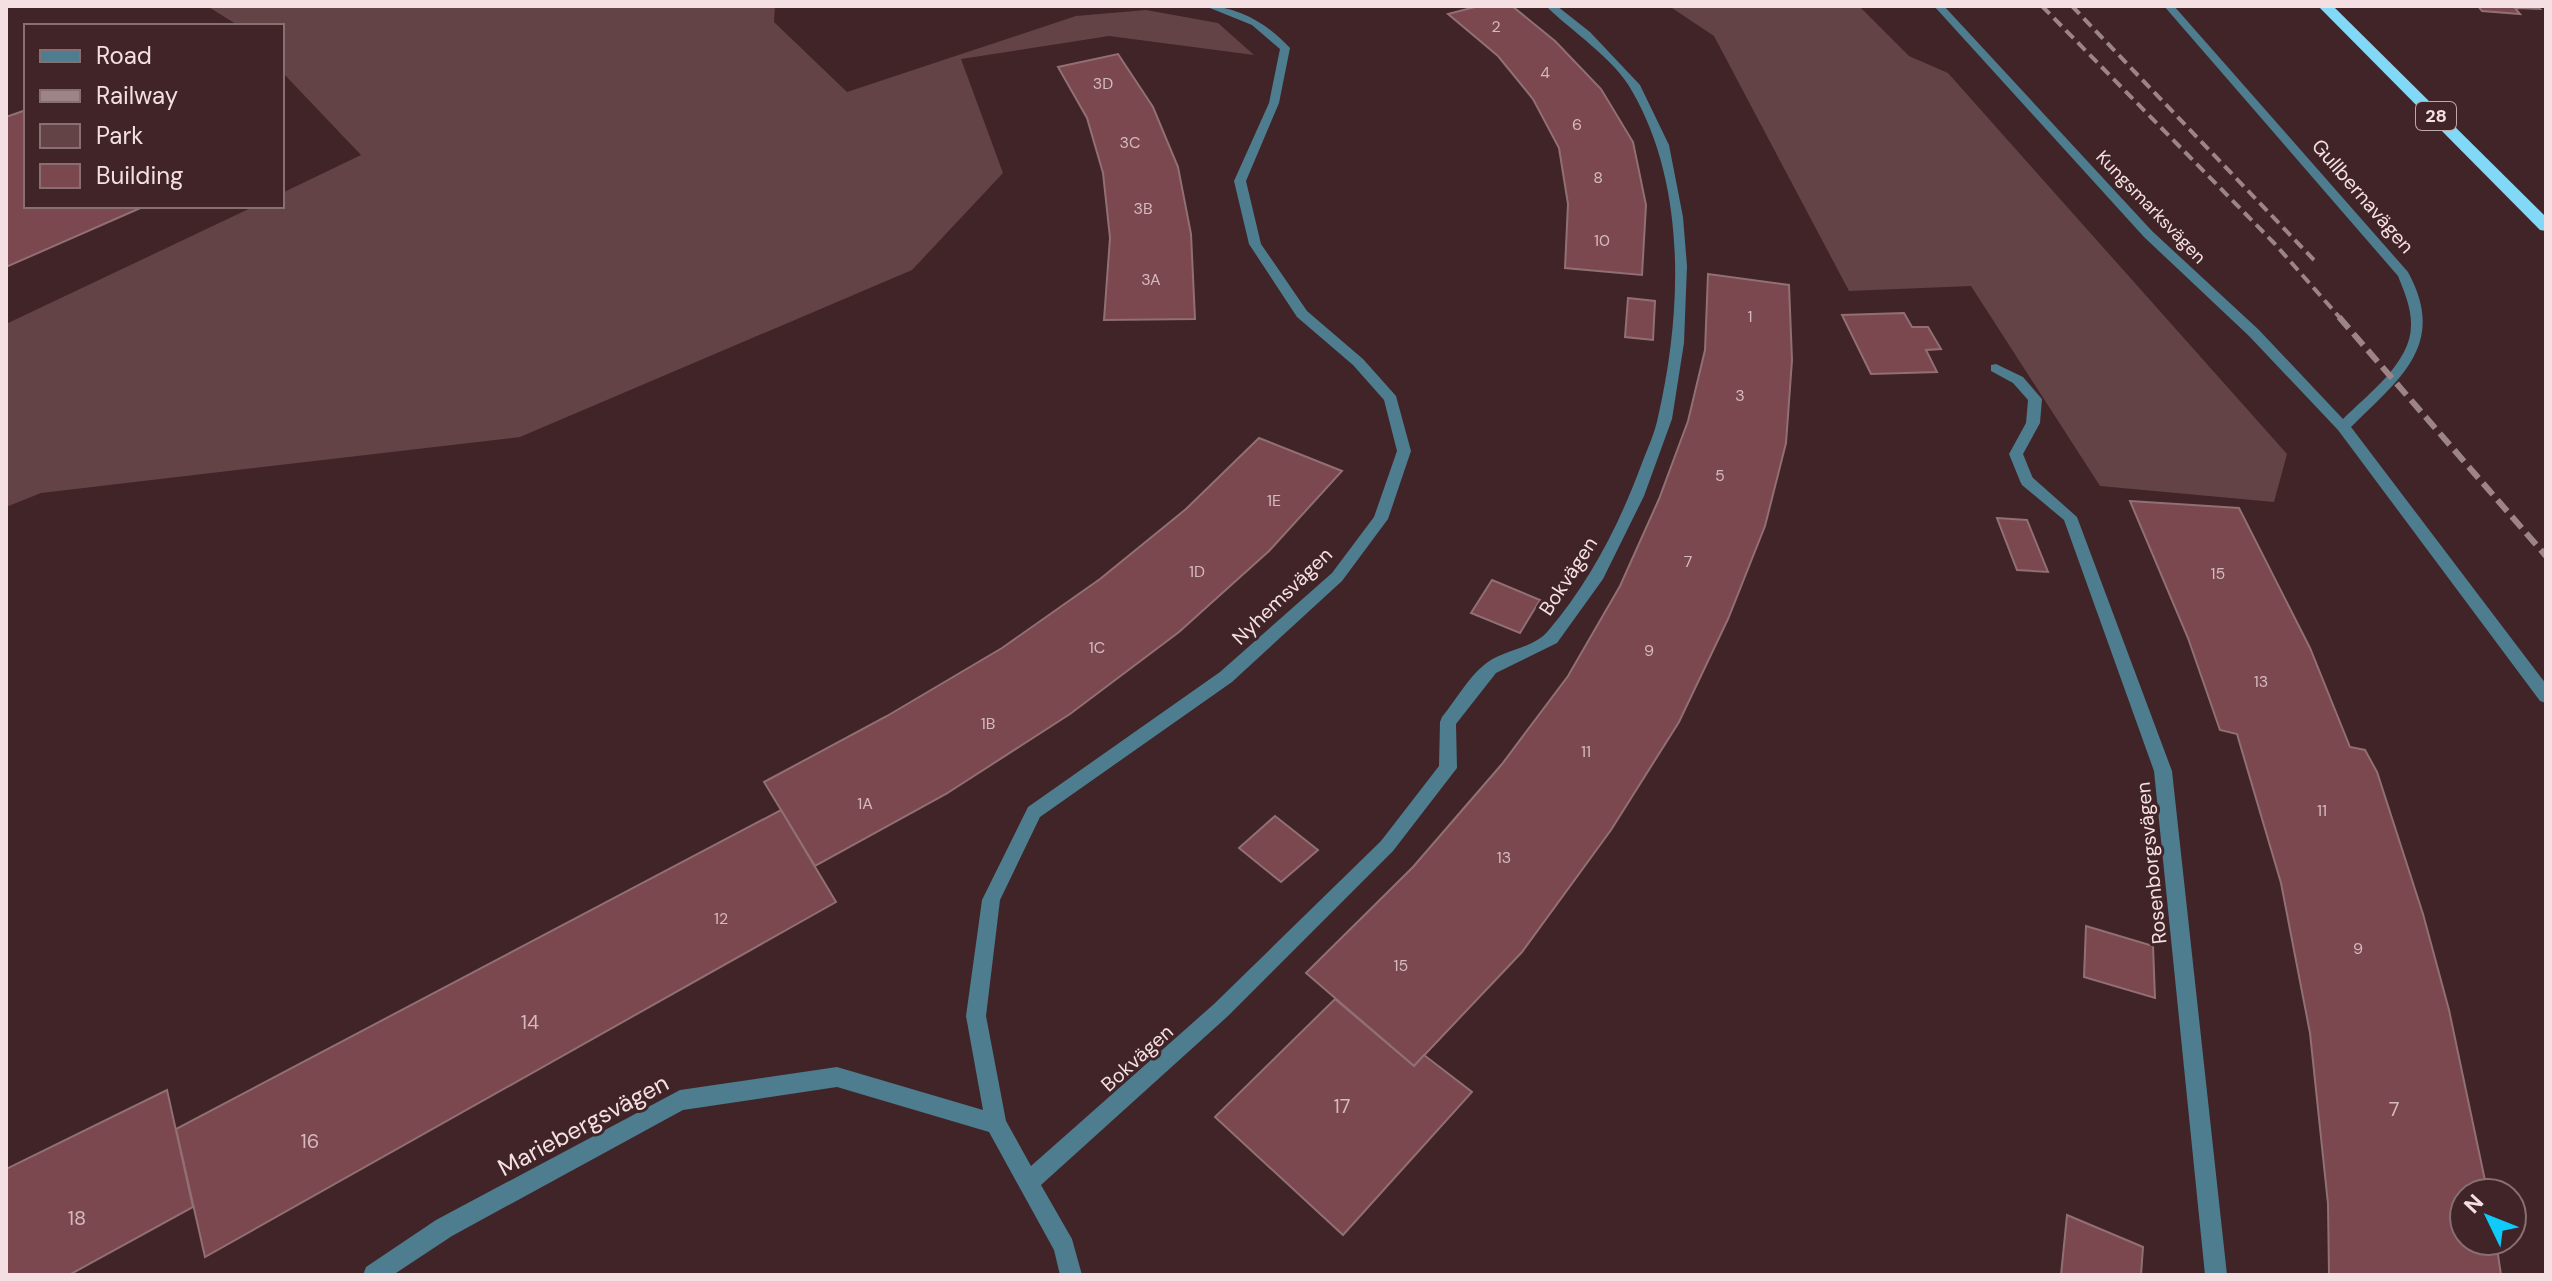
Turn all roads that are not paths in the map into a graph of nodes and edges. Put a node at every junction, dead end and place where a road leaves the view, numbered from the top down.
1 (1210, 6) edge
2 (1551, 6) edge
3 (1939, 6) edge
4 (2169, 6) edge
5 (2325, 6) edge
6 (2546, 226) edge
7 (1996, 368) dead end
8 (2343, 427) junction
9 (2546, 696) edge
10 (996, 1124) junction
11 (1028, 1183) junction
12 (374, 1275) edge
13 (1071, 1275) edge
14 (2216, 1275) edge

1 - 10 street, Nyhemsvägen
2 - 11 street, Bokvägen
3 - 8 street, Kungsmarksvägen
4 - 8 street, Gullbernavägen
5 - 6 highway, 28
7 - 14 street, Rosenborgsvägen
8 - 9 street
10 - 11 street
10 - 12 street, Mariebergsvägen
11 - 13 street

